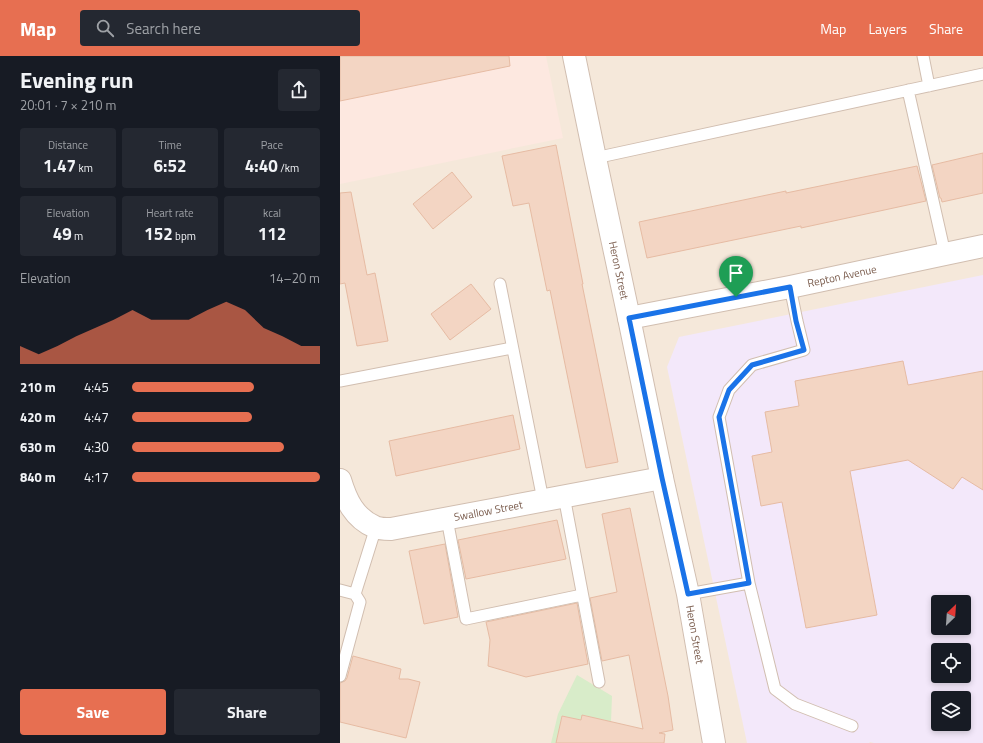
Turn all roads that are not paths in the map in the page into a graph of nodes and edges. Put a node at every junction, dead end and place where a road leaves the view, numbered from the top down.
1 (574, 56) edge
2 (923, 56) edge
3 (983, 74) edge
4 (929, 86) junction
5 (908, 90) junction
6 (594, 158) junction
7 (983, 246) edge
8 (944, 254) junction
9 (500, 284) dead end
10 (790, 287) junction
11 (629, 318) junction
12 (512, 348) junction
13 (340, 381) edge
14 (662, 478) junction
15 (340, 480) edge
16 (554, 498) junction
17 (447, 519) junction
18 (376, 527) junction
19 (749, 583) junction
20 (340, 590) edge
21 (355, 594) junction
22 (688, 594) junction
23 (582, 595) junction
24 (340, 676) edge
25 (599, 682) dead end
26 (852, 726) dead end
27 (714, 743) edge

1 - 6 street, Heron Street
2 - 4 lane
3 - 4 lane
4 - 5 lane
5 - 6 lane
5 - 8 lane
6 - 11 street, Heron Street
7 - 8 street, Repton Avenue
8 - 10 street, Repton Avenue
9 - 12 lane
10 - 11 street, Repton Avenue
10 - 19 lane
11 - 14 street, Heron Street
12 - 13 lane
12 - 16 lane
14 - 16 street, Swallow Street
14 - 22 street, Heron Street
15 - 18 street, Swallow Street
16 - 17 street, Swallow Street
16 - 23 lane
17 - 18 street, Swallow Street
17 - 23 lane
18 - 21 lane
19 - 22 lane
19 - 26 lane
20 - 21 lane
21 - 24 lane
22 - 27 street, Heron Street
23 - 25 lane

